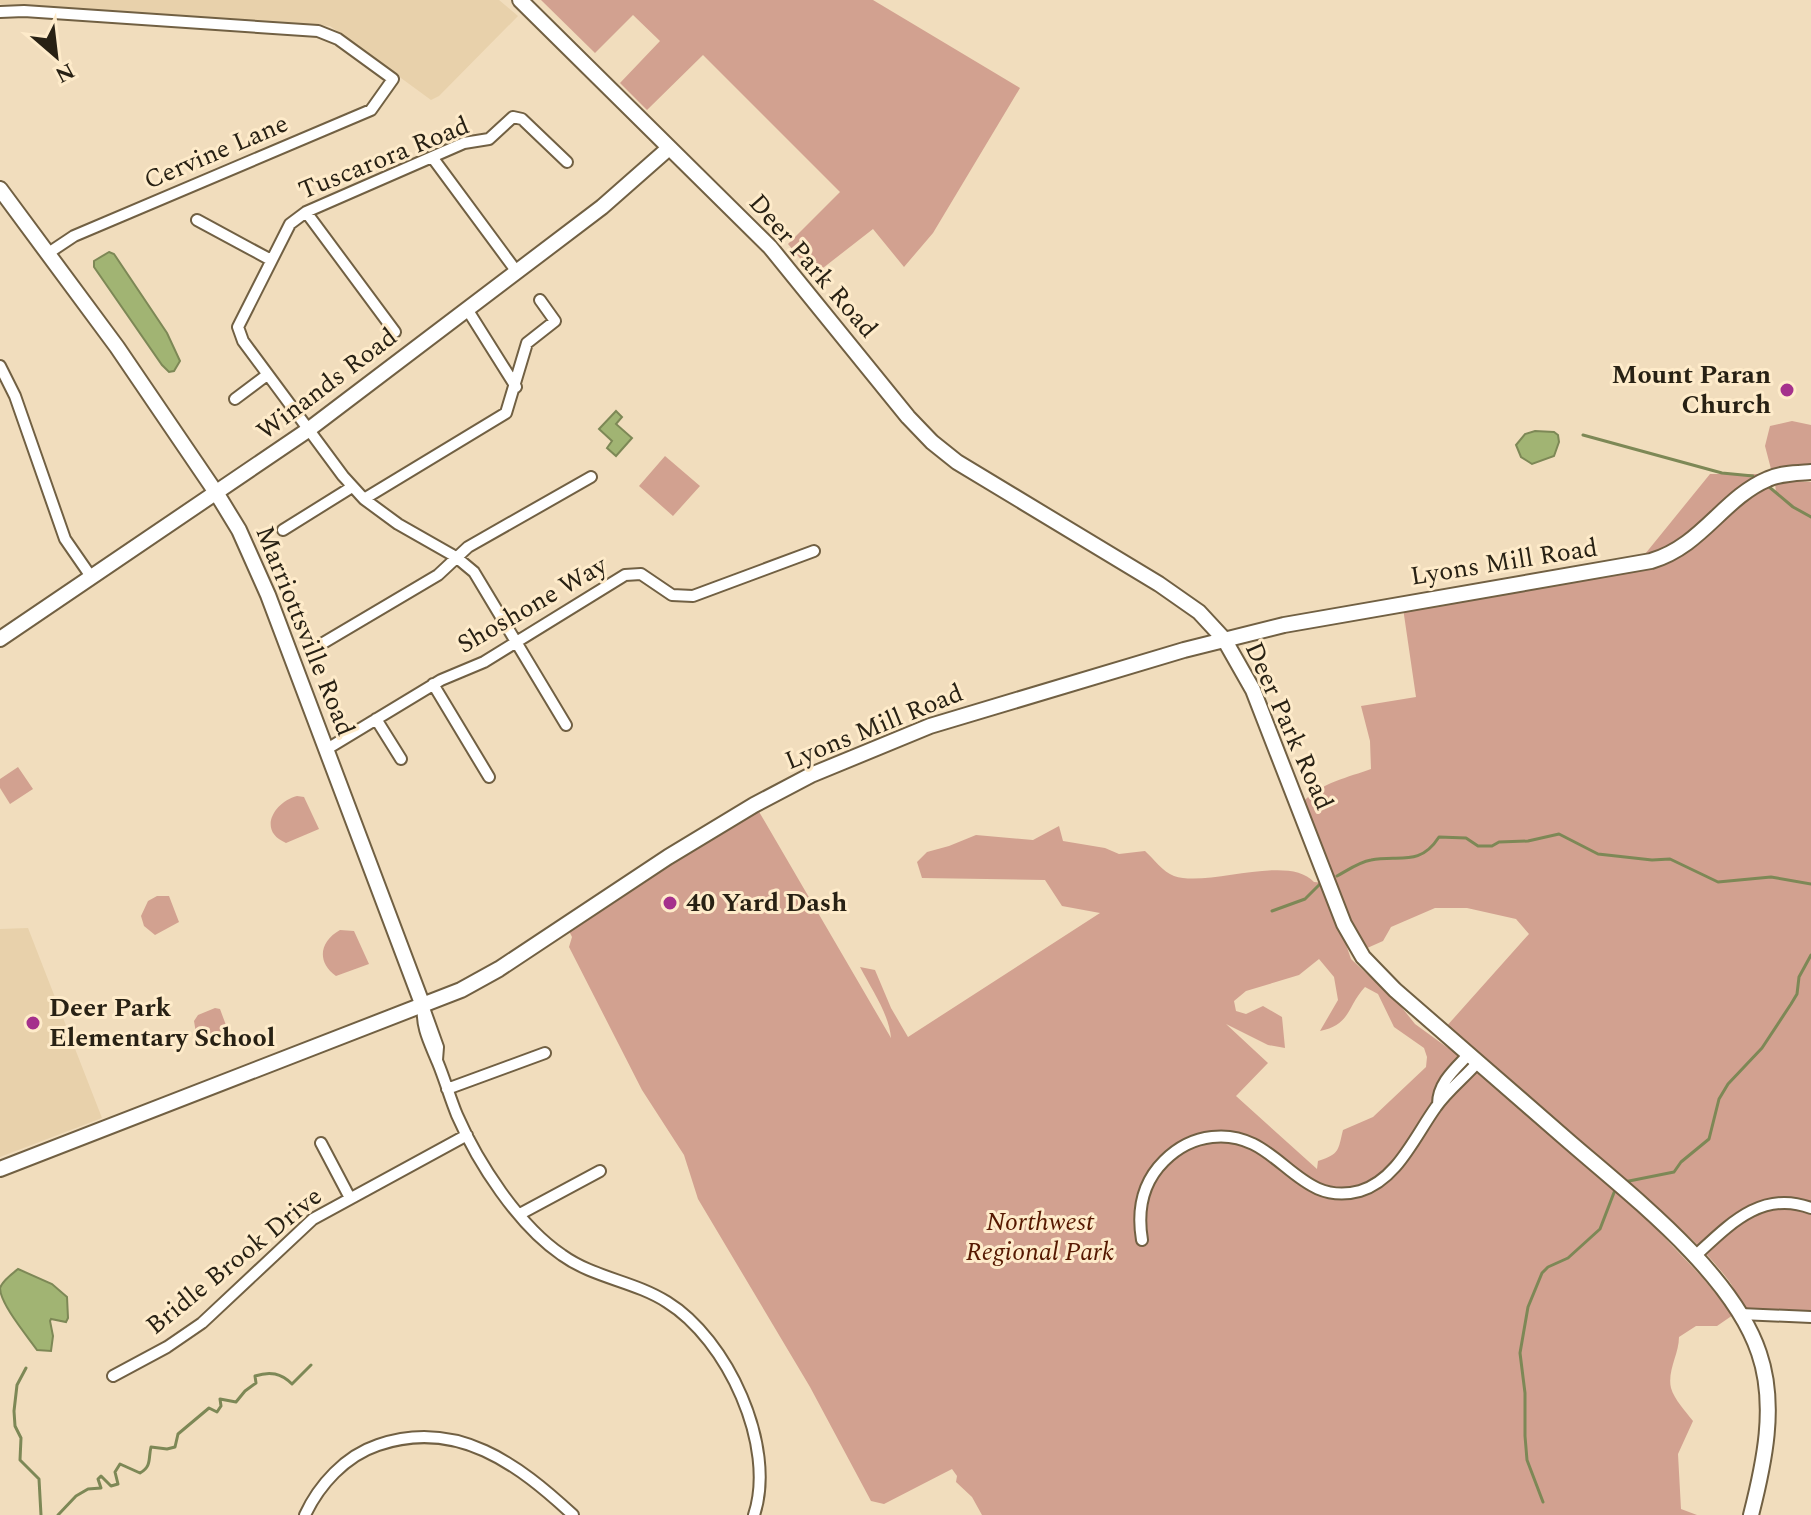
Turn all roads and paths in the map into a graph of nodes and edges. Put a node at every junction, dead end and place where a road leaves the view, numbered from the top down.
1 (520, 0) edge
2 (0, 12) edge
3 (669, 148) junction
4 (432, 157) junction
5 (567, 162) dead end
6 (0, 189) edge
7 (306, 212) junction
8 (197, 220) dead end
9 (47, 254) junction
10 (271, 260) junction
11 (517, 272) junction
12 (540, 300) dead end
13 (467, 309) junction
14 (395, 332) dead end
15 (0, 366) edge
16 (267, 375) junction
17 (516, 387) junction
18 (235, 399) dead end
19 (308, 430) junction
20 (1811, 472) edge
21 (591, 477) dead end
22 (352, 487) junction
23 (217, 494) junction
24 (364, 499) junction
25 (283, 530) dead end
26 (814, 551) dead end
27 (456, 557) junction
28 (92, 578) junction
29 (0, 639) edge
30 (1224, 639) junction
31 (517, 642) junction
32 (313, 649) dead end
33 (433, 684) junction
34 (376, 719) junction
35 (566, 725) dead end
36 (327, 749) junction
37 (401, 759) dead end
38 (489, 777) dead end
39 (423, 1006) junction
40 (545, 1053) dead end
41 (1473, 1058) junction
42 (447, 1089) junction
43 (467, 1135) junction
44 (321, 1143) dead end
45 (0, 1169) edge
46 (600, 1171) dead end
47 (350, 1198) junction
48 (1811, 1208) edge
49 (520, 1214) junction
50 (1142, 1240) dead end
51 (1694, 1257) junction
52 (1740, 1314) junction
53 (1811, 1317) edge
54 (113, 1376) dead end
55 (567, 1513) edge
56 (305, 1515) edge
57 (754, 1515) edge
58 (1751, 1515) edge

1 - 3 main road, Deer Park Road
2 - 9 street, Cervine Lane
3 - 11 main road, Winands Road
3 - 30 main road, Deer Park Road
4 - 5 street, Tuscarora Road
4 - 7 street, Tuscarora Road
4 - 11 street
6 - 9 main road, Marriottsville Road
7 - 10 street, Tuscarora Road
7 - 14 street
8 - 10 street
9 - 23 main road, Marriottsville Road
10 - 16 street, Tuscarora Road
11 - 13 main road, Winands Road
12 - 17 street
13 - 17 street
13 - 19 main road, Winands Road
15 - 28 street
16 - 18 street
16 - 19 street, Tuscarora Road
17 - 24 street
19 - 22 street, Tuscarora Road
19 - 23 main road, Winands Road
20 - 30 main road, Lyons Mill Road
21 - 27 street
22 - 24 street, Tuscarora Road
22 - 25 street
23 - 28 main road, Winands Road
23 - 36 main road, Marriottsville Road
24 - 27 street, Tuscarora Road
26 - 31 street, Shoshone Way
27 - 31 street, Tuscarora Road
27 - 32 street
28 - 29 main road, Winands Road
30 - 39 main road, Lyons Mill Road
30 - 41 main road, Deer Park Road
31 - 33 street, Shoshone Way
31 - 35 street, Tuscarora Road
33 - 34 street, Shoshone Way
33 - 38 street
34 - 36 street, Shoshone Way
34 - 37 street
36 - 39 main road, Marriottsville Road
39 - 42 street, Marriottsville Road
39 - 45 main road, Lyons Mill Road
40 - 42 street
41 - 50 street
41 - 51 main road, Deer Park Road
42 - 43 street, Marriottsville Road
43 - 47 street, Bridle Brook Drive
43 - 49 street, Marriottsville Road
44 - 47 street
46 - 49 street
47 - 54 street, Bridle Brook Drive
48 - 51 street
49 - 57 street, Marriottsville Road
51 - 52 main road, Deer Park Road
52 - 53 street
52 - 58 main road, Deer Park Road
55 - 56 street

